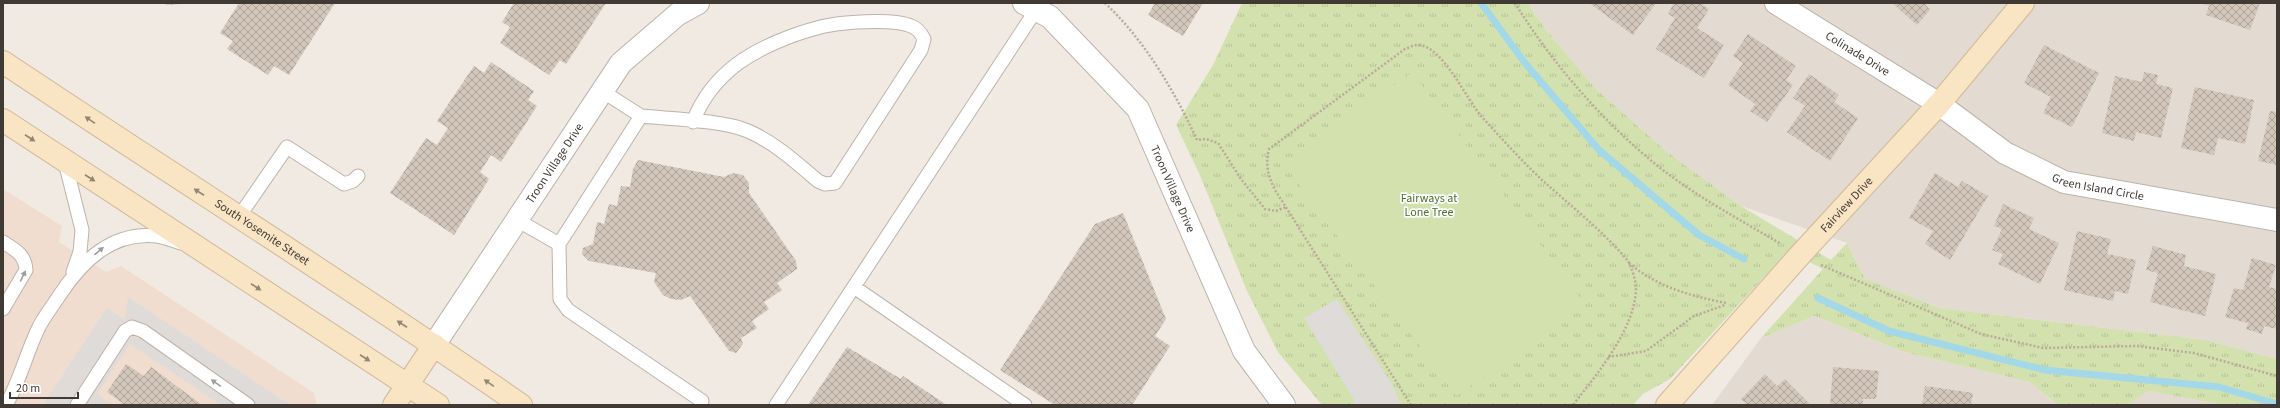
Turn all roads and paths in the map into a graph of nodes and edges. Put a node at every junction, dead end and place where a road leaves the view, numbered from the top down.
1 (698, 3) edge
2 (1105, 3) edge
3 (1515, 3) edge
4 (2023, 3) edge
5 (1780, 4) edge
6 (1042, 8) edge
7 (3, 62) edge
8 (602, 91) junction
9 (1939, 104) junction
10 (641, 116) junction
11 (3, 120) edge
12 (693, 122) junction
13 (58, 156) junction
14 (358, 176) dead end
15 (1286, 207) junction
16 (238, 218) junction
17 (517, 220) junction
18 (2277, 220) edge
19 (3, 242) edge
20 (559, 244) junction
21 (195, 246) junction
22 (1800, 255) junction
23 (1629, 262) junction
24 (71, 278) junction
25 (854, 287) junction
26 (3, 309) edge
27 (434, 345) junction
28 (1608, 357) junction
29 (2277, 376) edge
30 (407, 385) junction
31 (702, 401) dead end
32 (6, 405) edge
33 (77, 405) edge
34 (248, 405) edge
35 (394, 405) edge
36 (438, 405) edge
37 (521, 405) edge
38 (776, 405) edge
39 (1025, 405) edge
40 (1284, 405) edge
41 (1411, 405) edge
42 (1573, 405) edge
43 (1667, 405) edge

1 - 8 street, Troon Village Drive
2 - 15 path
3 - 22 path
4 - 9 main road, Fairview Drive
5 - 9 street, Colinade Drive
6 - 25 lane
6 - 40 street, Troon Village Drive
16 -> 7 main road, South Yosemite Street
8 - 10 lane
8 - 17 street, Troon Village Drive
9 - 18 street, Green Island Circle
9 - 22 main road, Fairview Drive
10 - 12 lane
10 - 20 lane
11 -> 13 main road
12 - 12 lane
13 -> 21 main road
13 - 24 lane
14 - 16 lane
15 - 23 path
15 - 41 path
27 -> 16 main road, South Yosemite Street
17 - 20 lane
17 - 27 street, Troon Village Drive
26 -> 19 lane
20 - 31 lane
24 -> 21 lane
21 -> 30 main road
22 - 29 path
22 - 43 main road, Fairview Drive
23 - 28 path
23 - 28 path
24 - 32 lane
25 - 38 lane
25 - 39 lane
27 - 30 main road
37 -> 27 main road, South Yosemite Street
28 - 42 path
30 - 35 main road
30 - 36 main road
34 -> 33 lane

